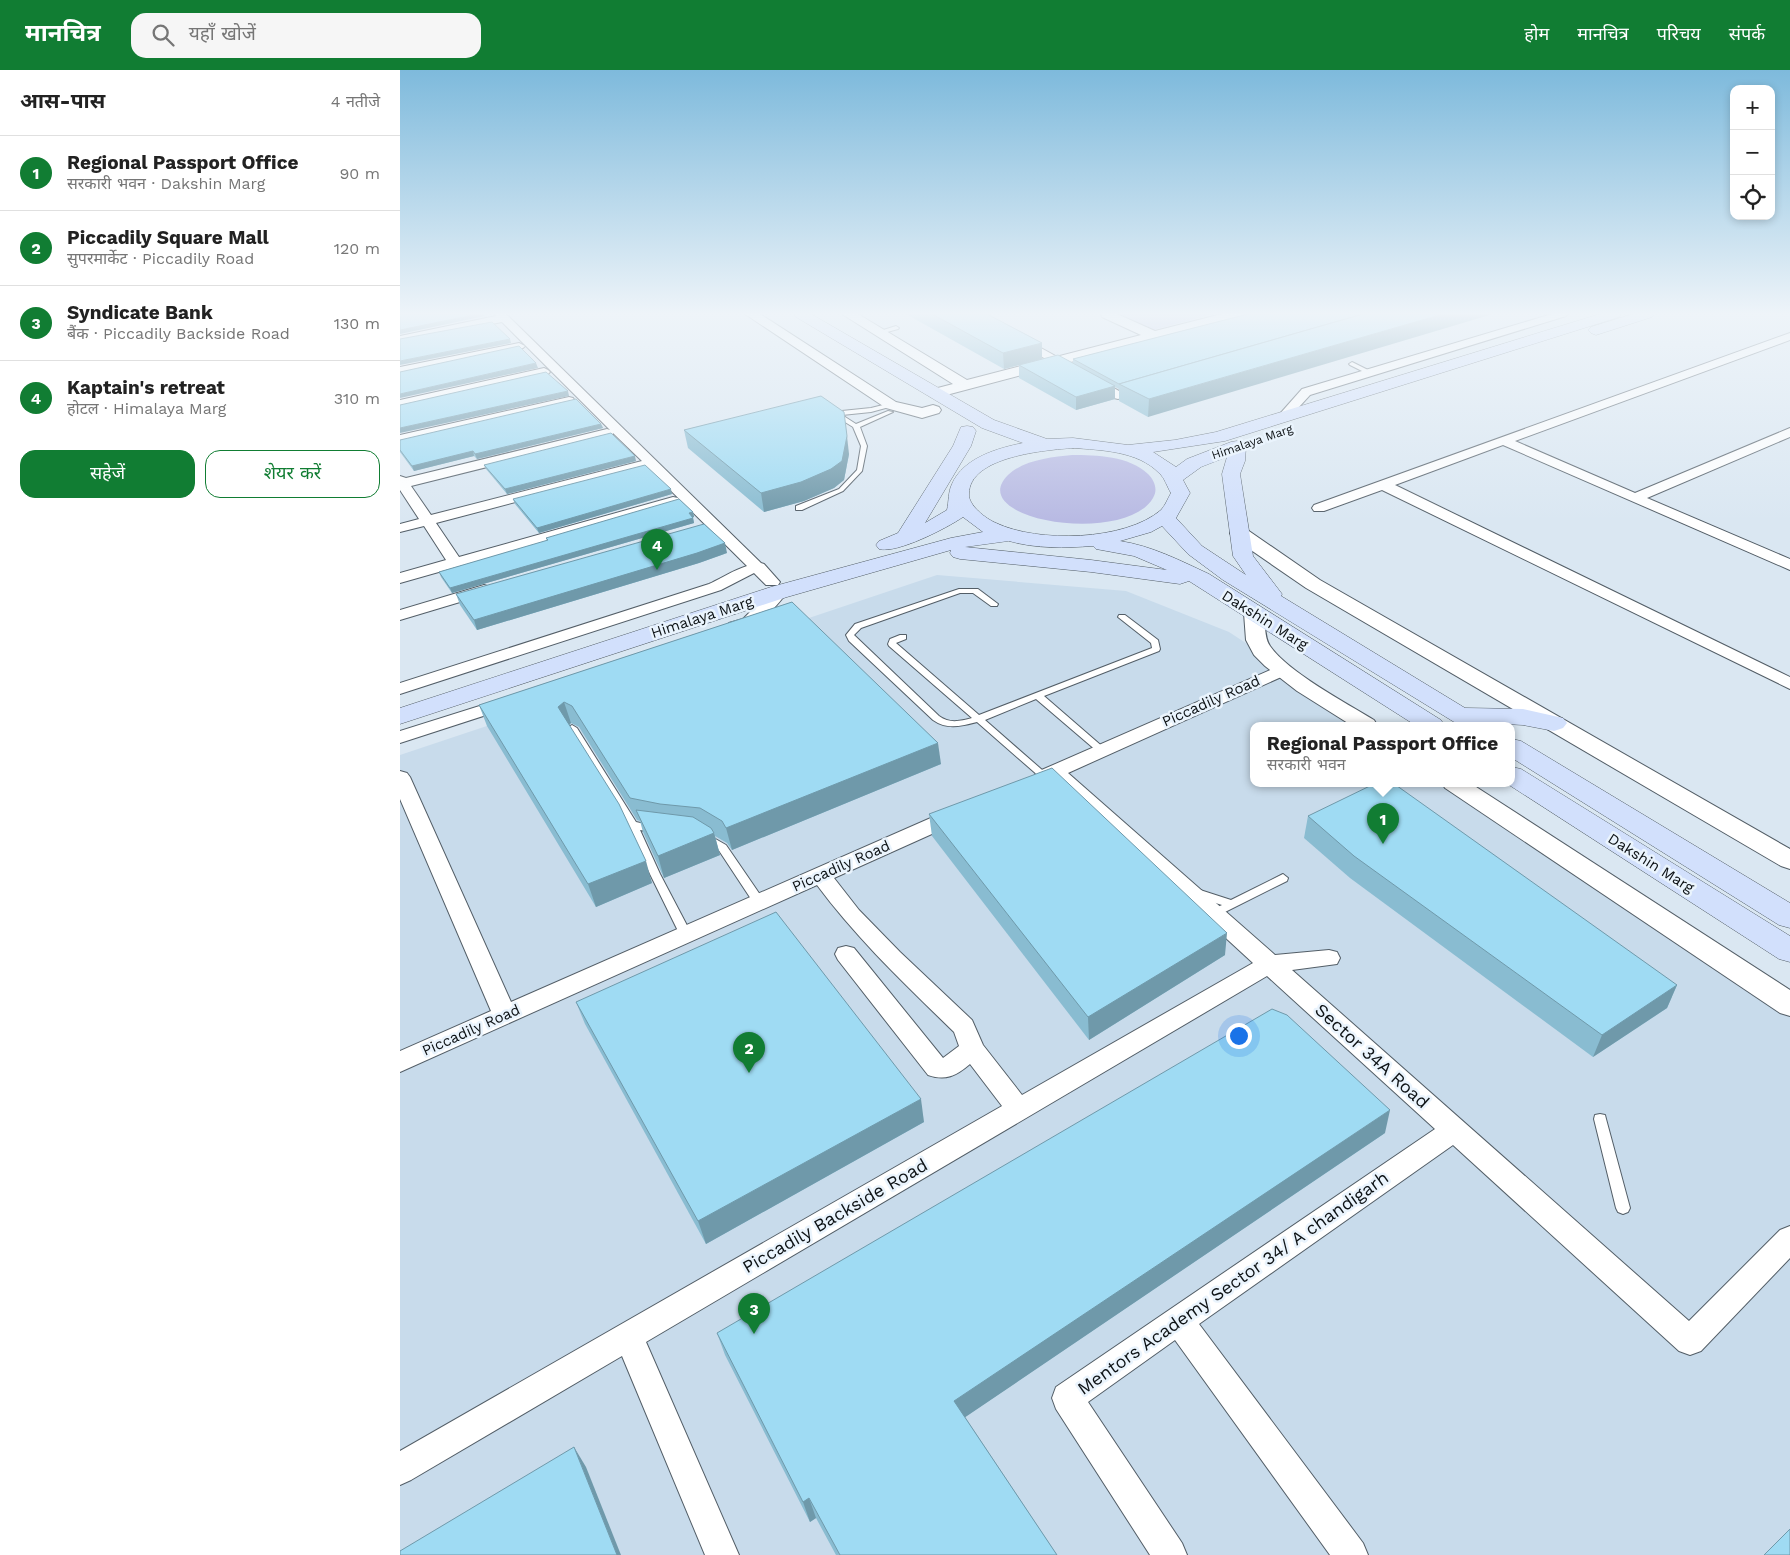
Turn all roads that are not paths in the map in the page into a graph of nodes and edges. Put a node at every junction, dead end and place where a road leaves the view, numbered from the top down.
1 (493, 383) edge
2 (571, 383) edge
3 (860, 383) edge
4 (892, 383) edge
5 (919, 383) edge
6 (962, 383) edge
7 (972, 383) edge
8 (1099, 383) edge
9 (1155, 383) edge
10 (1335, 383) edge
11 (1390, 383) edge
12 (1432, 383) edge
13 (1663, 383) edge
14 (965, 385) junction
15 (935, 393) junction
16 (574, 399) edge
17 (400, 404) edge
18 (896, 406) junction
19 (828, 411) edge
20 (836, 414) junction
21 (1284, 416) junction
22 (950, 421) junction
23 (988, 424) junction
24 (856, 426) junction
25 (1790, 432) edge
26 (607, 433) edge
27 (1219, 437) junction
28 (400, 439) edge
29 (1504, 441) junction
30 (1046, 444) junction
31 (1237, 446) junction
32 (1125, 450) junction
33 (992, 458) junction
34 (640, 465) edge
35 (1175, 477) junction
36 (401, 483) edge
37 (1384, 485) junction
38 (1635, 498) junction
39 (673, 501) edge
40 (959, 501) junction
41 (799, 508) dead end
42 (1320, 508) dead end
43 (1165, 518) junction
44 (428, 520) junction
45 (714, 524) junction
46 (400, 528) edge
47 (695, 530) edge
48 (1239, 533) junction
49 (1009, 535) junction
50 (1086, 542) junction
51 (912, 546) junction
52 (456, 563) junction
53 (1788, 563) edge
54 (400, 578) edge
55 (770, 580) junction
56 (1206, 584) junction
57 (495, 587) edge
58 (994, 604) dead end
59 (1279, 605) junction
60 (1254, 612) junction
61 (400, 614) edge
62 (1122, 617) dead end
63 (720, 632) edge
64 (902, 637) dead end
65 (1282, 670) junction
66 (1790, 684) edge
67 (400, 688) edge
68 (1038, 696) junction
69 (522, 697) edge
70 (400, 704) edge
71 (400, 716) edge
72 (978, 719) junction
73 (1468, 720) edge
74 (1361, 722) edge
75 (1427, 722) edge
76 (1554, 723) junction
77 (572, 728) edge
78 (400, 738) edge
79 (1515, 749) edge
80 (1101, 750) junction
81 (1041, 777) junction
82 (1515, 777) edge
83 (400, 778) edge
84 (1460, 787) edge
85 (972, 808) edge
86 (633, 825) junction
87 (666, 831) edge
88 (693, 834) edge
89 (1790, 860) edge
90 (821, 875) junction
91 (1283, 878) dead end
92 (759, 902) junction
93 (1222, 909) junction
94 (1790, 917) edge
95 (686, 935) junction
96 (1790, 951) edge
97 (846, 954) dead end
98 (1329, 958) dead end
99 (1269, 964) junction
100 (1790, 1005) edge
101 (505, 1015) junction
102 (972, 1049) junction
103 (400, 1062) edge
104 (1019, 1109) junction
105 (1600, 1119) dead end
106 (1454, 1130) junction
107 (1623, 1208) dead end
108 (1790, 1239) edge
109 (1179, 1321) junction
110 (628, 1336) junction
111 (400, 1469) edge
112 (722, 1555) edge
113 (1170, 1555) edge
114 (1352, 1555) edge

1 - 17 street
2 - 45 street
3 - 18 street
4 - 22 main road
5 - 15 main road
6 - 14 street
7 - 14 street
8 - 9 street
10 - 21 street
11 - 21 main road, Himalaya Marg
12 - 31 main road, Himalaya Marg
13 - 29 street
14 - 15 street
15 - 23 main road
16 - 28 street
18 - 20 lane
18 - 22 street
18 - 24 lane
19 - 20 lane
20 - 24 lane
21 - 27 main road, Himalaya Marg
22 - 33 main road
22 - 51 main road
23 - 27 main road
23 - 30 main road
24 - 41 lane
25 - 38 street
26 - 36 street
27 - 32 main road, Himalaya Marg
29 - 37 street
29 - 38 street
30 - 32 main road
30 - 33 main road
31 - 35 main road, Himalaya Marg
31 - 48 main road
32 - 35 main road
33 - 40 main road
34 - 44 street
35 - 43 main road
36 - 44 street
37 - 42 street
37 - 66 street
38 - 53 street
39 - 52 street
40 - 49 main road
40 - 51 main road, Himalaya Marg
43 - 50 main road
43 - 59 main road, Dakshin Marg
44 - 46 street
44 - 52 street
45 - 47 street
45 - 55 street
48 - 59 main road
48 - 76 street
49 - 50 main road
49 - 51 main road, Himalaya Marg
50 - 56 main road, Dakshin Marg
51 - 55 main road, Himalaya Marg
51 - 56 main road
52 - 54 street
55 - 63 street
55 - 67 street
55 - 70 main road, Himalaya Marg
55 - 71 main road, Himalaya Marg
56 - 60 main road, Dakshin Marg
57 - 61 street
58 - 72 lane
59 - 73 main road, Dakshin Marg
60 - 65 street
60 - 75 main road, Dakshin Marg
62 - 68 lane
64 - 72 lane
65 - 74 street
65 - 80 street, Piccadily Road
68 - 72 lane
68 - 80 lane
69 - 78 street
72 - 81 lane
73 - 76 main road
76 - 89 street
77 - 86 lane
79 - 94 main road, Dakshin Marg
80 - 81 street, Piccadily Road
81 - 93 street, Sector 34A Road
82 - 96 main road, Dakshin Marg
83 - 101 street
84 - 100 street
85 - 90 street, Piccadily Road
86 - 87 lane
86 - 95 lane
88 - 92 lane
90 - 92 street, Piccadily Road
90 - 102 street
91 - 93 lane
92 - 95 street, Piccadily Road
93 - 99 street, Sector 34A Road
95 - 101 street, Piccadily Road
97 - 102 street
98 - 99 street
99 - 104 street, Piccadily Backside Road
99 - 106 street, Sector 34A Road
101 - 103 street, Piccadily Road
102 - 104 street
104 - 110 street, Piccadily Backside Road
105 - 107 lane
106 - 108 street, Sector 34A Road
106 - 109 street, Mentors Academy Sector 34/ A chandigarh
109 - 113 street, Mentors Academy Sector 34/ A chandigarh
109 - 114 street
110 - 111 street, Piccadily Backside Road
110 - 112 street

